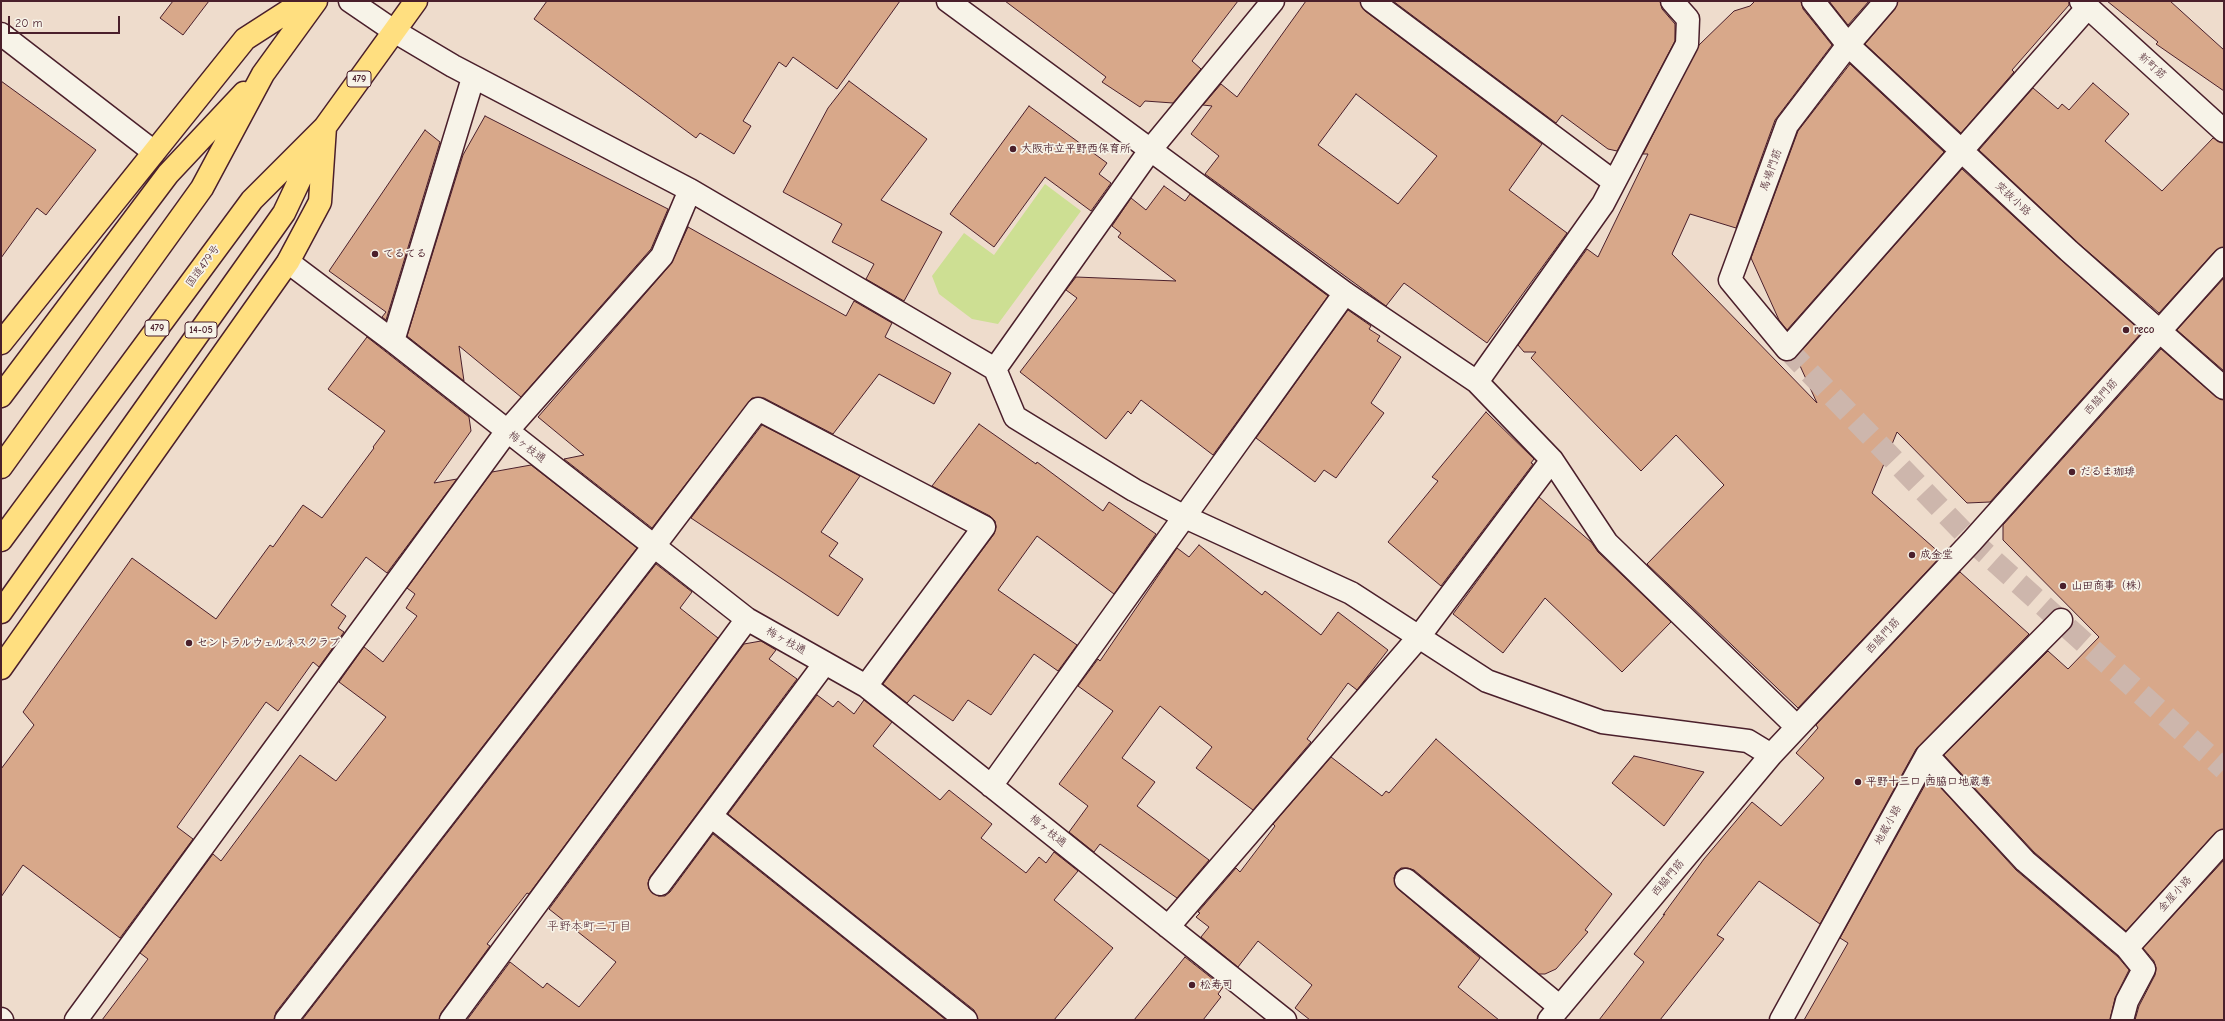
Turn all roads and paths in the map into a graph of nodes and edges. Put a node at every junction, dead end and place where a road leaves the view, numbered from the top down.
1 (304, 1) edge
2 (316, 1) edge
3 (350, 1) edge
4 (416, 1) edge
5 (1273, 1) edge
6 (1372, 1) edge
7 (1672, 1) edge
8 (1813, 1) edge
9 (1886, 1) edge
10 (954, 3) edge
11 (2084, 4) edge
12 (394, 31) junction
13 (1, 34) edge
14 (1848, 45) junction
15 (263, 74) junction
16 (473, 78) junction
17 (325, 127) junction
18 (2224, 132) edge
19 (1151, 149) junction
20 (1961, 150) junction
21 (154, 152) junction
22 (1614, 182) junction
23 (690, 190) junction
24 (2224, 259) edge
25 (288, 262) junction
26 (1345, 292) junction
27 (2159, 332) junction
28 (393, 341) junction
29 (1, 343) edge
30 (995, 369) junction
31 (1477, 382) junction
32 (2224, 388) edge
33 (1, 396) edge
34 (507, 431) junction
35 (1552, 460) junction
36 (1, 467) edge
37 (1185, 517) junction
38 (1, 540) edge
39 (654, 546) junction
40 (1, 612) edge
41 (747, 619) junction
42 (2061, 620) dead end
43 (1418, 638) junction
44 (825, 663) junction
45 (1, 668) edge
46 (866, 686) junction
47 (1797, 727) junction
48 (1927, 755) junction
49 (1770, 756) junction
50 (991, 786) junction
51 (711, 816) junction
52 (2224, 841) edge
53 (1406, 880) dead end
54 (660, 884) dead end
55 (1168, 927) junction
56 (2127, 948) junction
57 (1554, 1013) edge
58 (76, 1020) edge
59 (286, 1020) edge
60 (451, 1020) edge
61 (966, 1020) edge
62 (1285, 1020) edge
63 (1781, 1020) edge
64 (2122, 1020) edge

1 - 21 highway
2 - 15 highway
3 - 12 street
4 - 12 highway, 国道479号 / 479
5 - 19 street
6 - 22 street
7 - 22 street
8 - 14 street, 突抜小路
9 - 14 street, 馬場門筋
10 - 19 street
11 - 18 street, 新町筋
11 - 20 street
12 - 16 street
12 - 17 highway, 国道479号 / 479
13 - 21 street
14 - 20 street, 突抜小路
14 - 20 street, 馬場門筋
15 - 33 highway
15 - 36 highway
16 - 23 street
16 - 28 street
17 - 25 highway
17 - 38 highway, 国道479号 / 479
17 - 40 highway, 14-05
19 - 26 street
19 - 30 street
20 - 27 street, 突抜小路
21 - 29 highway
22 - 31 street
23 - 30 street
23 - 34 street
24 - 27 street, 西脇門筋
25 - 28 street, 梅ヶ枝通
25 - 45 highway
26 - 31 street
26 - 37 street
27 - 32 street, 突抜小路
27 - 47 street, 西脇門筋
28 - 34 street, 梅ヶ枝通
30 - 37 street
31 - 35 street
34 - 39 street, 梅ヶ枝通
34 - 58 street
35 - 43 street
35 - 47 street
37 - 43 street
37 - 50 street
39 - 41 street, 梅ヶ枝通
39 - 46 street
39 - 59 street
41 - 44 street, 梅ヶ枝通
41 - 60 street
42 - 48 street, 地蔵小路
43 - 49 street
43 - 55 street
44 - 46 street, 梅ヶ枝通
44 - 51 street
46 - 50 street, 梅ヶ枝通
47 - 49 street, 西脇門筋
48 - 56 street
48 - 63 street, 地蔵小路
49 - 57 street, 西脇門筋
50 - 55 street, 梅ヶ枝通
51 - 54 street
51 - 61 street
52 - 56 street, 金屋小路
53 - 57 street
55 - 62 street, 梅ヶ枝通
56 - 64 street

